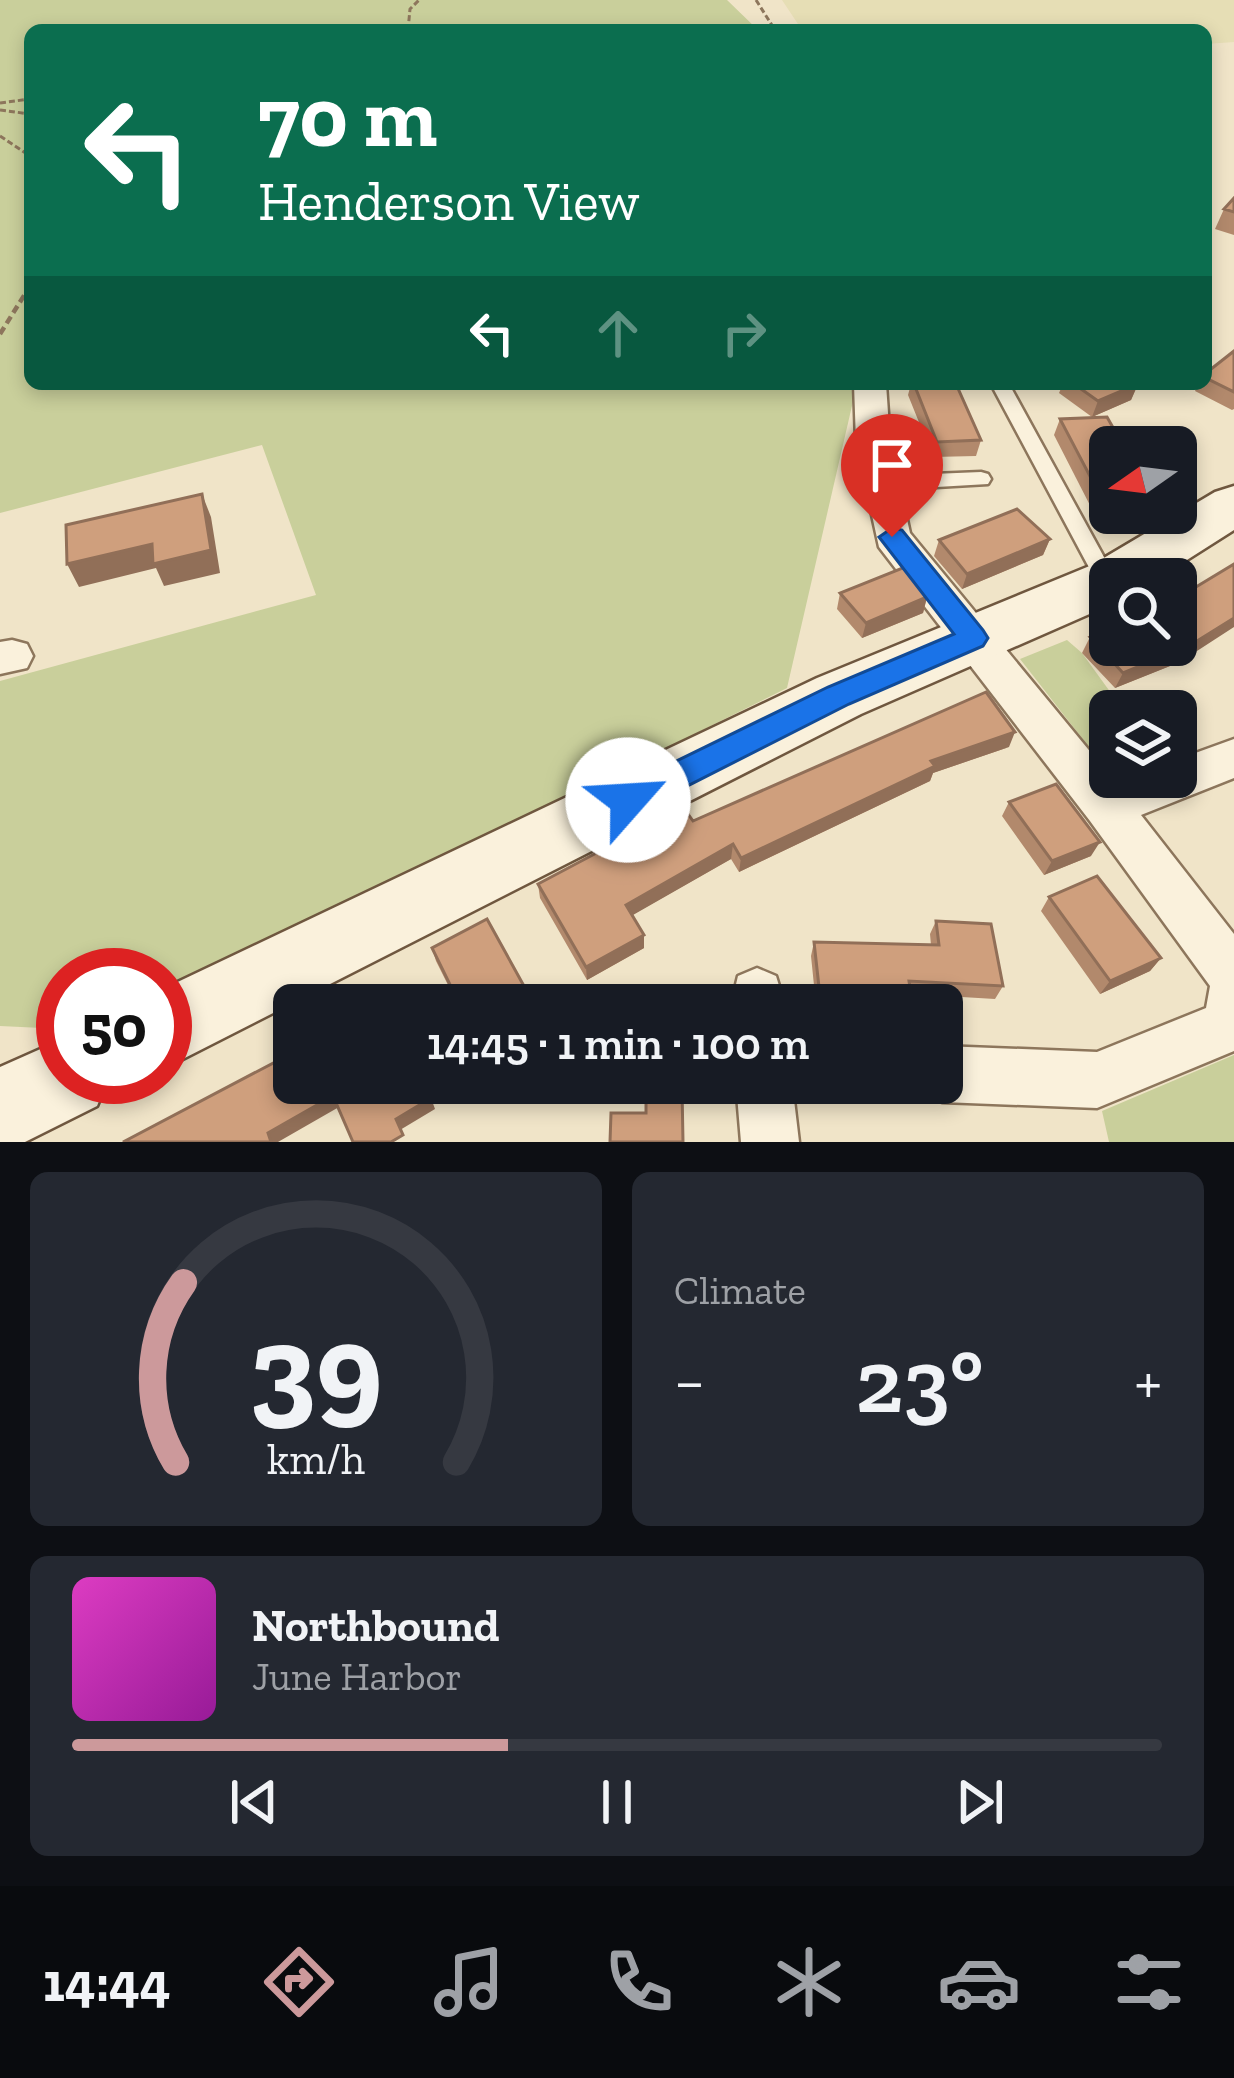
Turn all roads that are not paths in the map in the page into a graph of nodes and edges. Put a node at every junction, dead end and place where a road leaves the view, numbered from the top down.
1 (869, 390) edge
2 (1003, 390) edge
3 (981, 479) dead end
4 (885, 483) junction
5 (1234, 505) edge
6 (1097, 558) edge
7 (1148, 558) edge
8 (1089, 590) edge
9 (992, 631) junction
10 (1234, 758) edge
11 (1107, 807) junction
12 (1234, 976) edge
13 (1234, 992) edge
14 (192, 1016) edge
15 (963, 1076) edge
16 (36, 1093) edge
17 (766, 1104) edge
18 (0, 1111) edge
19 (770, 1142) edge

1 - 4 street
2 - 6 lane
3 - 4 lane
4 - 9 street
5 - 7 main road
8 - 9 main road
9 - 11 street
9 - 14 main road
10 - 11 street
11 - 12 street
13 - 15 street
16 - 18 main road
17 - 19 street

